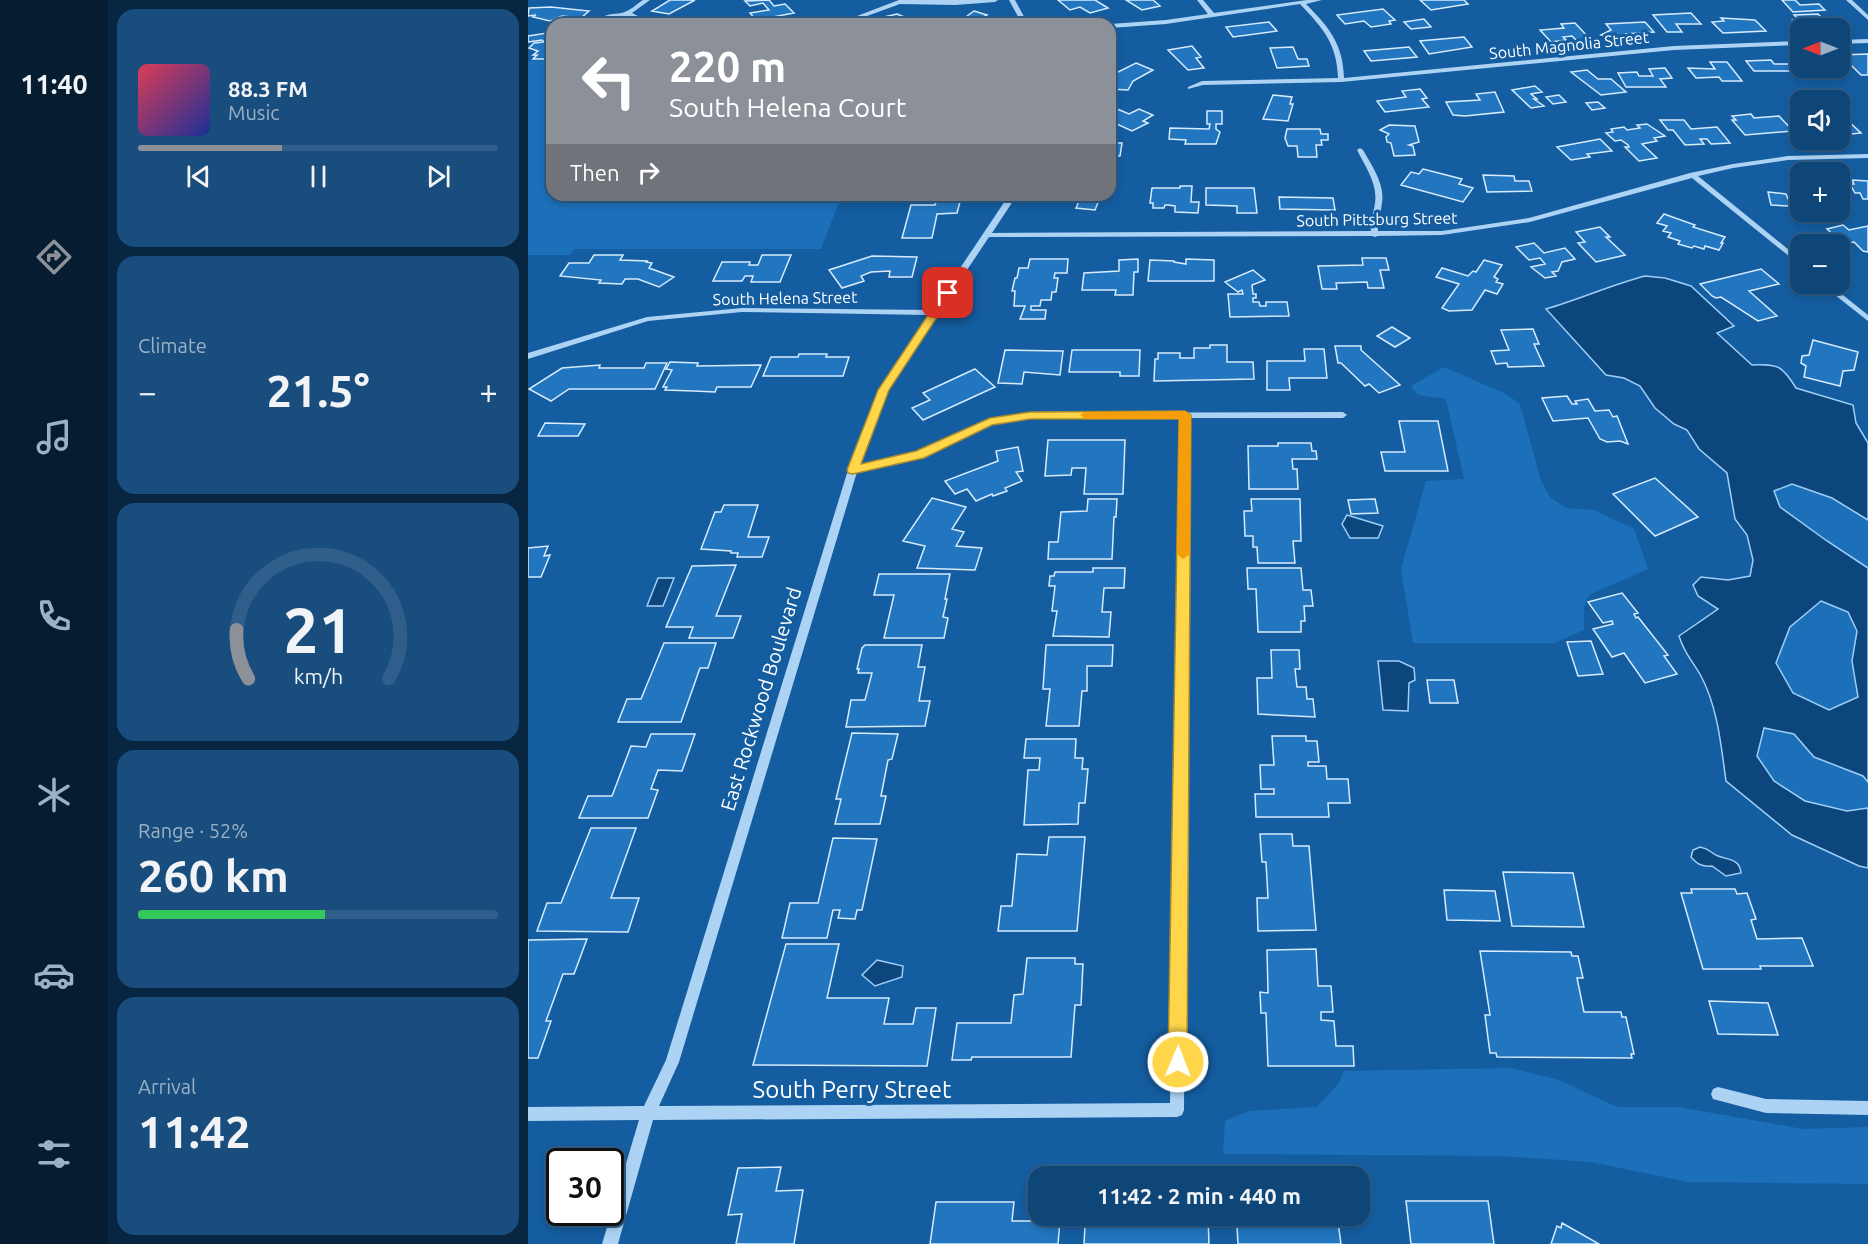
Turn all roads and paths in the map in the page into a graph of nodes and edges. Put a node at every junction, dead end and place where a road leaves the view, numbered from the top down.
1 (647, 0) edge
2 (980, 0) edge
3 (995, 0) edge
4 (1012, 0) edge
5 (1200, 0) edge
6 (1319, 0) edge
7 (1849, 0) edge
8 (1302, 3) junction
9 (627, 14) junction
10 (1212, 15) junction
11 (606, 18) edge
12 (634, 18) edge
13 (855, 18) edge
14 (1022, 18) edge
15 (1868, 18) edge
16 (1116, 26) edge
17 (1868, 41) edge
18 (1850, 42) edge
19 (1790, 43) edge
20 (1341, 80) junction
21 (1190, 88) dead end
22 (1360, 150) dead end
23 (1868, 156) edge
24 (1693, 175) junction
25 (1009, 201) edge
26 (986, 235) junction
27 (1374, 235) junction
28 (1790, 255) edge
29 (1837, 294) edge
30 (935, 313) junction
31 (1868, 319) edge
32 (530, 359) edge
33 (1185, 415) junction
34 (1343, 415) dead end
35 (853, 470) junction
36 (1718, 1094) dead end
37 (1868, 1108) edge
38 (528, 1114) edge
39 (648, 1114) junction
40 (610, 1244) edge

1 - 9 street
2 - 3 street
2 - 13 street
4 - 14 street
5 - 10 street
6 - 8 street
7 - 15 street
8 - 10 street
8 - 20 street
9 - 11 street
9 - 12 street
10 - 16 street
17 - 18 street
19 - 20 street, South Magnolia Street
20 - 21 street, South Magnolia Street
22 - 27 street
23 - 24 street, South Pittsburg Street
24 - 27 street, South Pittsburg Street
24 - 28 street
25 - 26 street, East Rockwood Boulevard
26 - 27 street, South Pittsburg Street
26 - 30 street, East Rockwood Boulevard
29 - 31 street
30 - 32 street, South Helena Street
30 - 35 street, East Rockwood Boulevard
33 - 34 street
33 - 35 street
33 - 39 street, South Perry Street
35 - 39 street, East Rockwood Boulevard
36 - 37 street
38 - 39 street, South Perry Street
39 - 40 street, East Rockwood Boulevard

